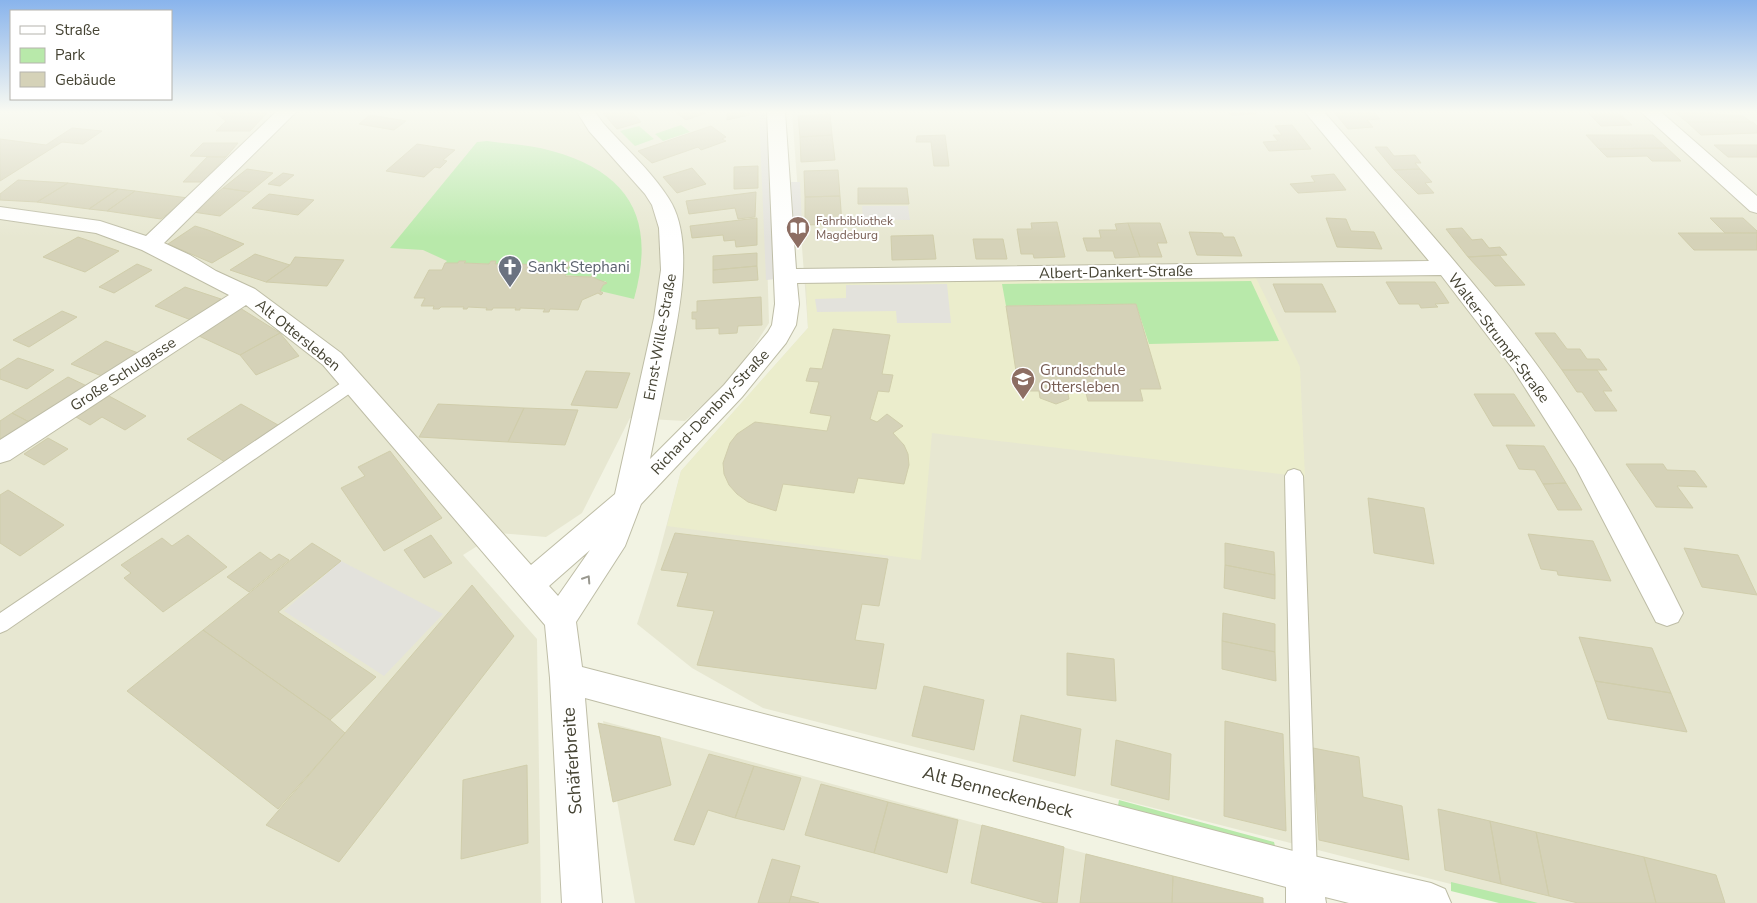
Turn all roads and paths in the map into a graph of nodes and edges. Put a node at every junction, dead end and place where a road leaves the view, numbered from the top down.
1 (244, 154) edge
2 (620, 154) edge
3 (779, 154) edge
4 (1350, 154) edge
5 (1697, 154) edge
6 (1757, 207) edge
7 (0, 213) edge
8 (150, 245) junction
9 (1446, 268) junction
10 (786, 276) junction
11 (247, 294) junction
12 (353, 383) junction
13 (0, 453) edge
14 (1294, 476) dead end
15 (628, 498) junction
16 (530, 584) junction
17 (1667, 613) dead end
18 (560, 620) junction
19 (0, 624) edge
20 (567, 678) junction
21 (1306, 888) edge
22 (582, 903) edge
23 (1431, 903) edge

1 - 8 street
2 - 15 street, Ernst-Wille-Straße
3 - 10 street, Richard-Dembny-Straße
4 - 9 street, Walter-Strumpf-Straße
5 - 6 street
7 - 8 street, Alt Ottersleben
8 - 11 street, Alt Ottersleben
9 - 10 street, Albert-Dankert-Straße
9 - 17 street, Walter-Strumpf-Straße
10 - 15 street, Richard-Dembny-Straße
11 - 12 street, Alt Ottersleben
11 - 13 street, Große Schulgasse
12 - 16 street, Alt Ottersleben
12 - 19 lane
14 - 21 lane
15 - 16 street, Richard-Dembny-Straße
18 -> 15 street, Richard-Dembny-Straße
16 - 18 street, Alt Ottersleben
18 - 20 street, Schäferbreite
20 - 21 street, Alt Benneckenbeck
20 - 22 street, Schäferbreite
21 - 23 street, Alt Benneckenbeck

